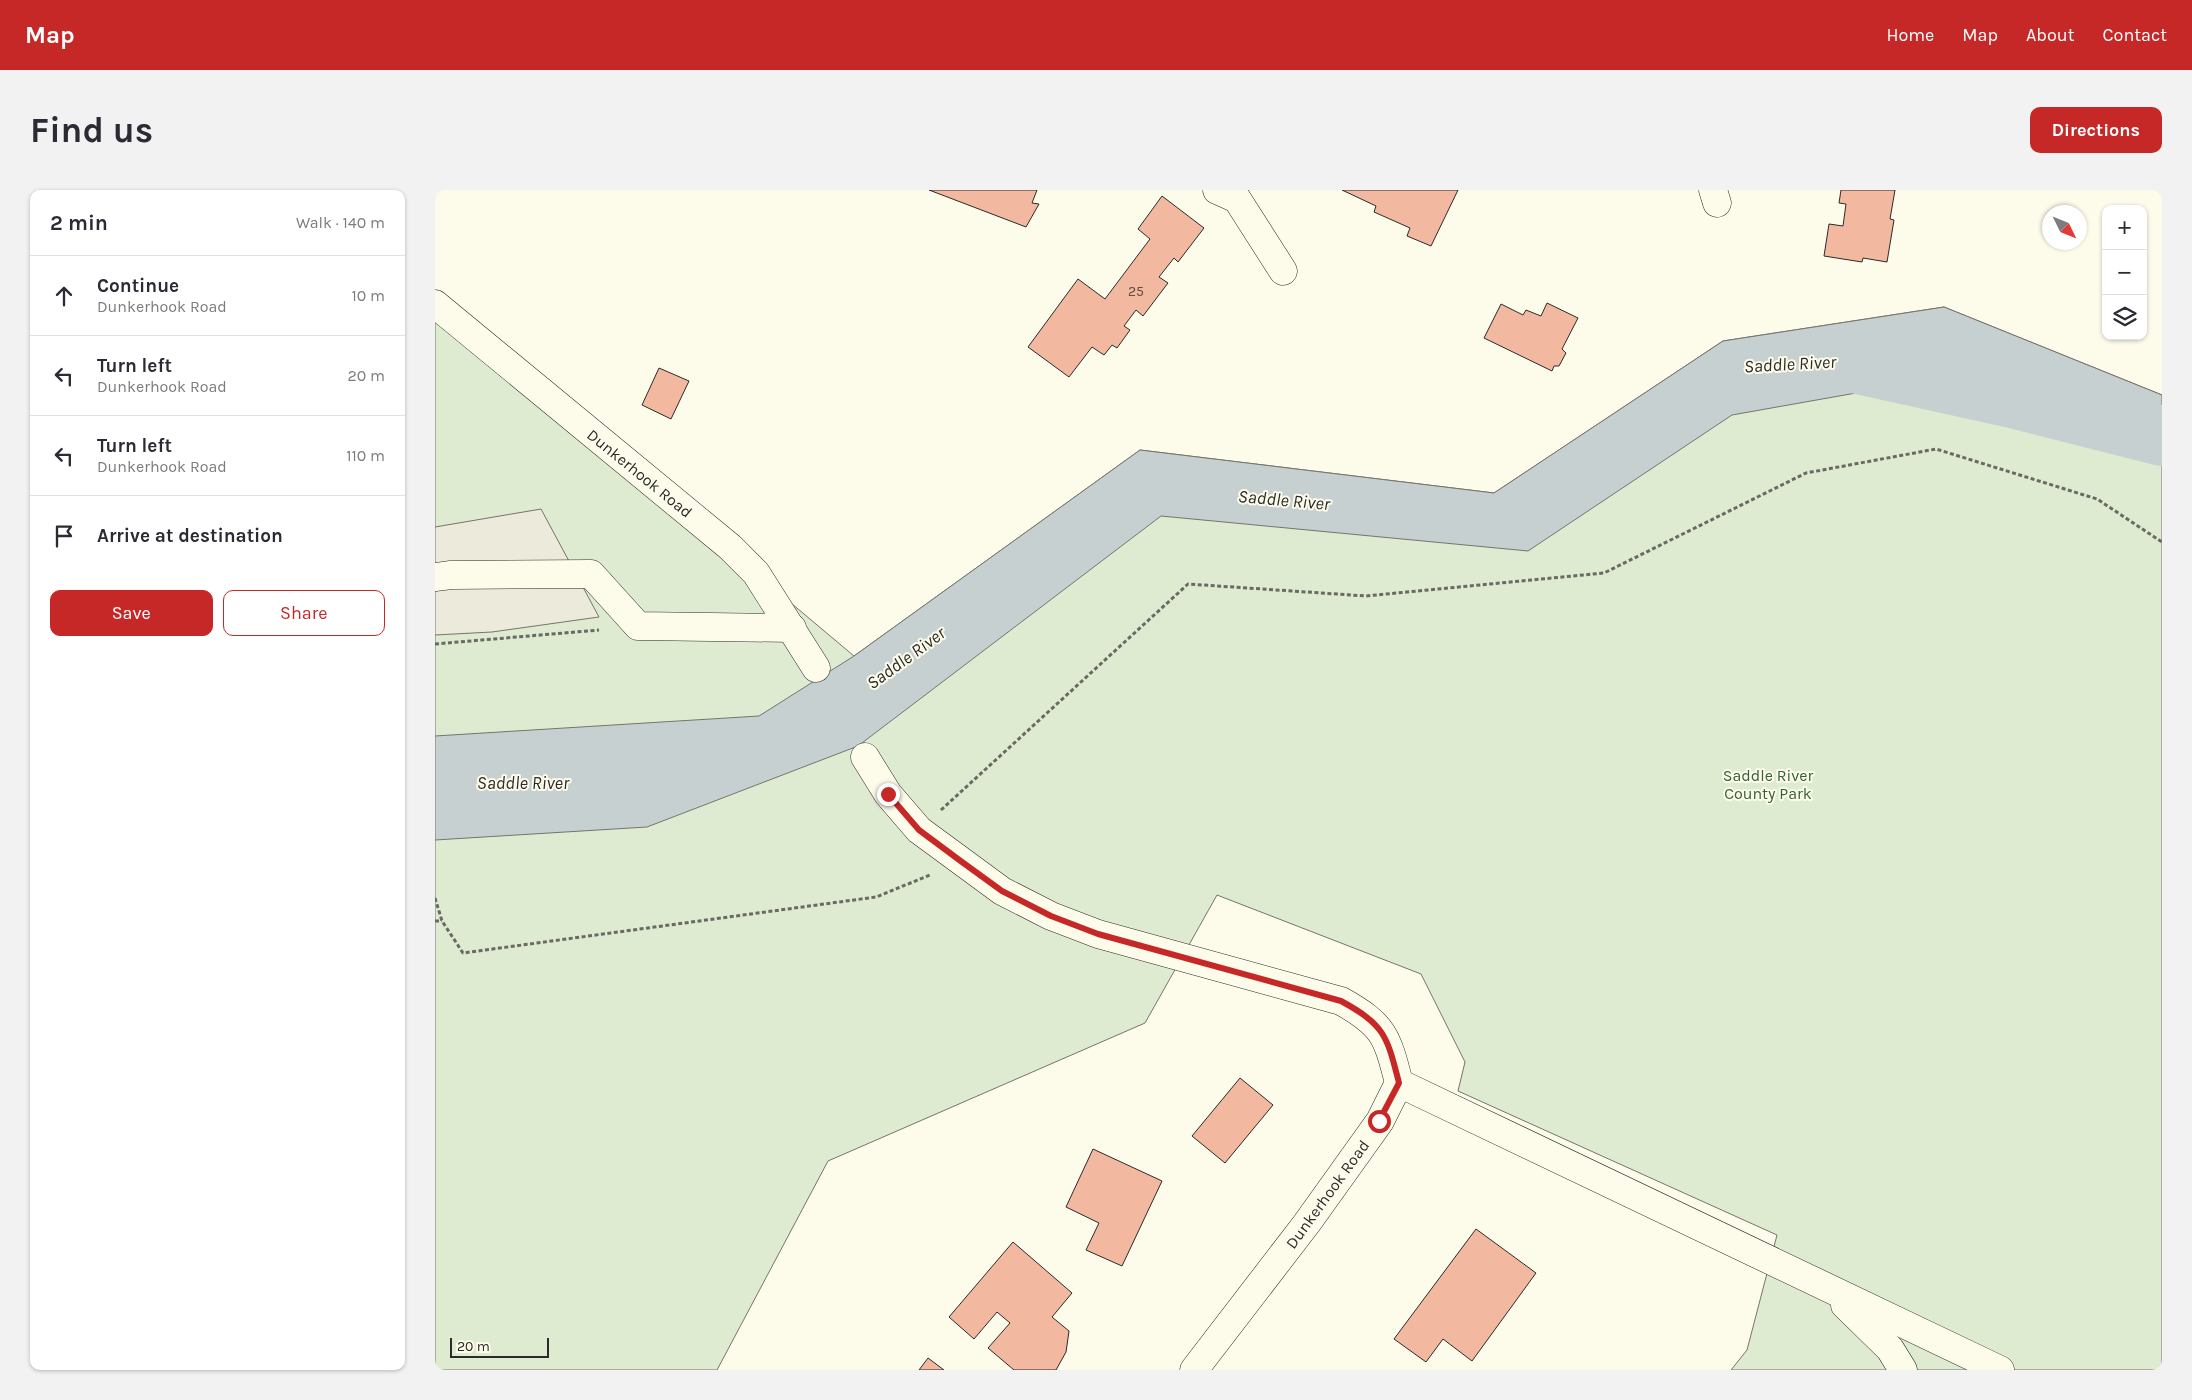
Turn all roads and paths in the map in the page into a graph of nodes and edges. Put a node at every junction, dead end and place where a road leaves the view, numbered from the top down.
1 (1217, 190) edge
2 (1283, 271) dead end
3 (435, 304) edge
4 (2162, 542) edge
5 (435, 577) edge
6 (638, 626) junction
7 (791, 628) junction
8 (435, 644) edge
9 (816, 668) dead end
10 (865, 757) dead end
11 (919, 830) junction
12 (962, 862) junction
13 (435, 898) edge
14 (435, 921) edge
15 (442, 921) junction
16 (1399, 1083) junction
17 (1829, 1290) junction
18 (1194, 1370) edge
19 (1903, 1370) edge
20 (2000, 1370) edge

1 - 2 street
3 - 7 street, Dunkerhook Road
4 - 11 path
5 - 6 street
6 - 7 street
6 - 8 path
7 - 9 street, Dunkerhook Road
10 - 11 street
11 - 12 street
12 - 15 path
12 - 16 street
13 - 15 path
14 - 15 path
16 - 17 street
16 - 18 street, Dunkerhook Road
17 - 19 street
17 - 20 street

